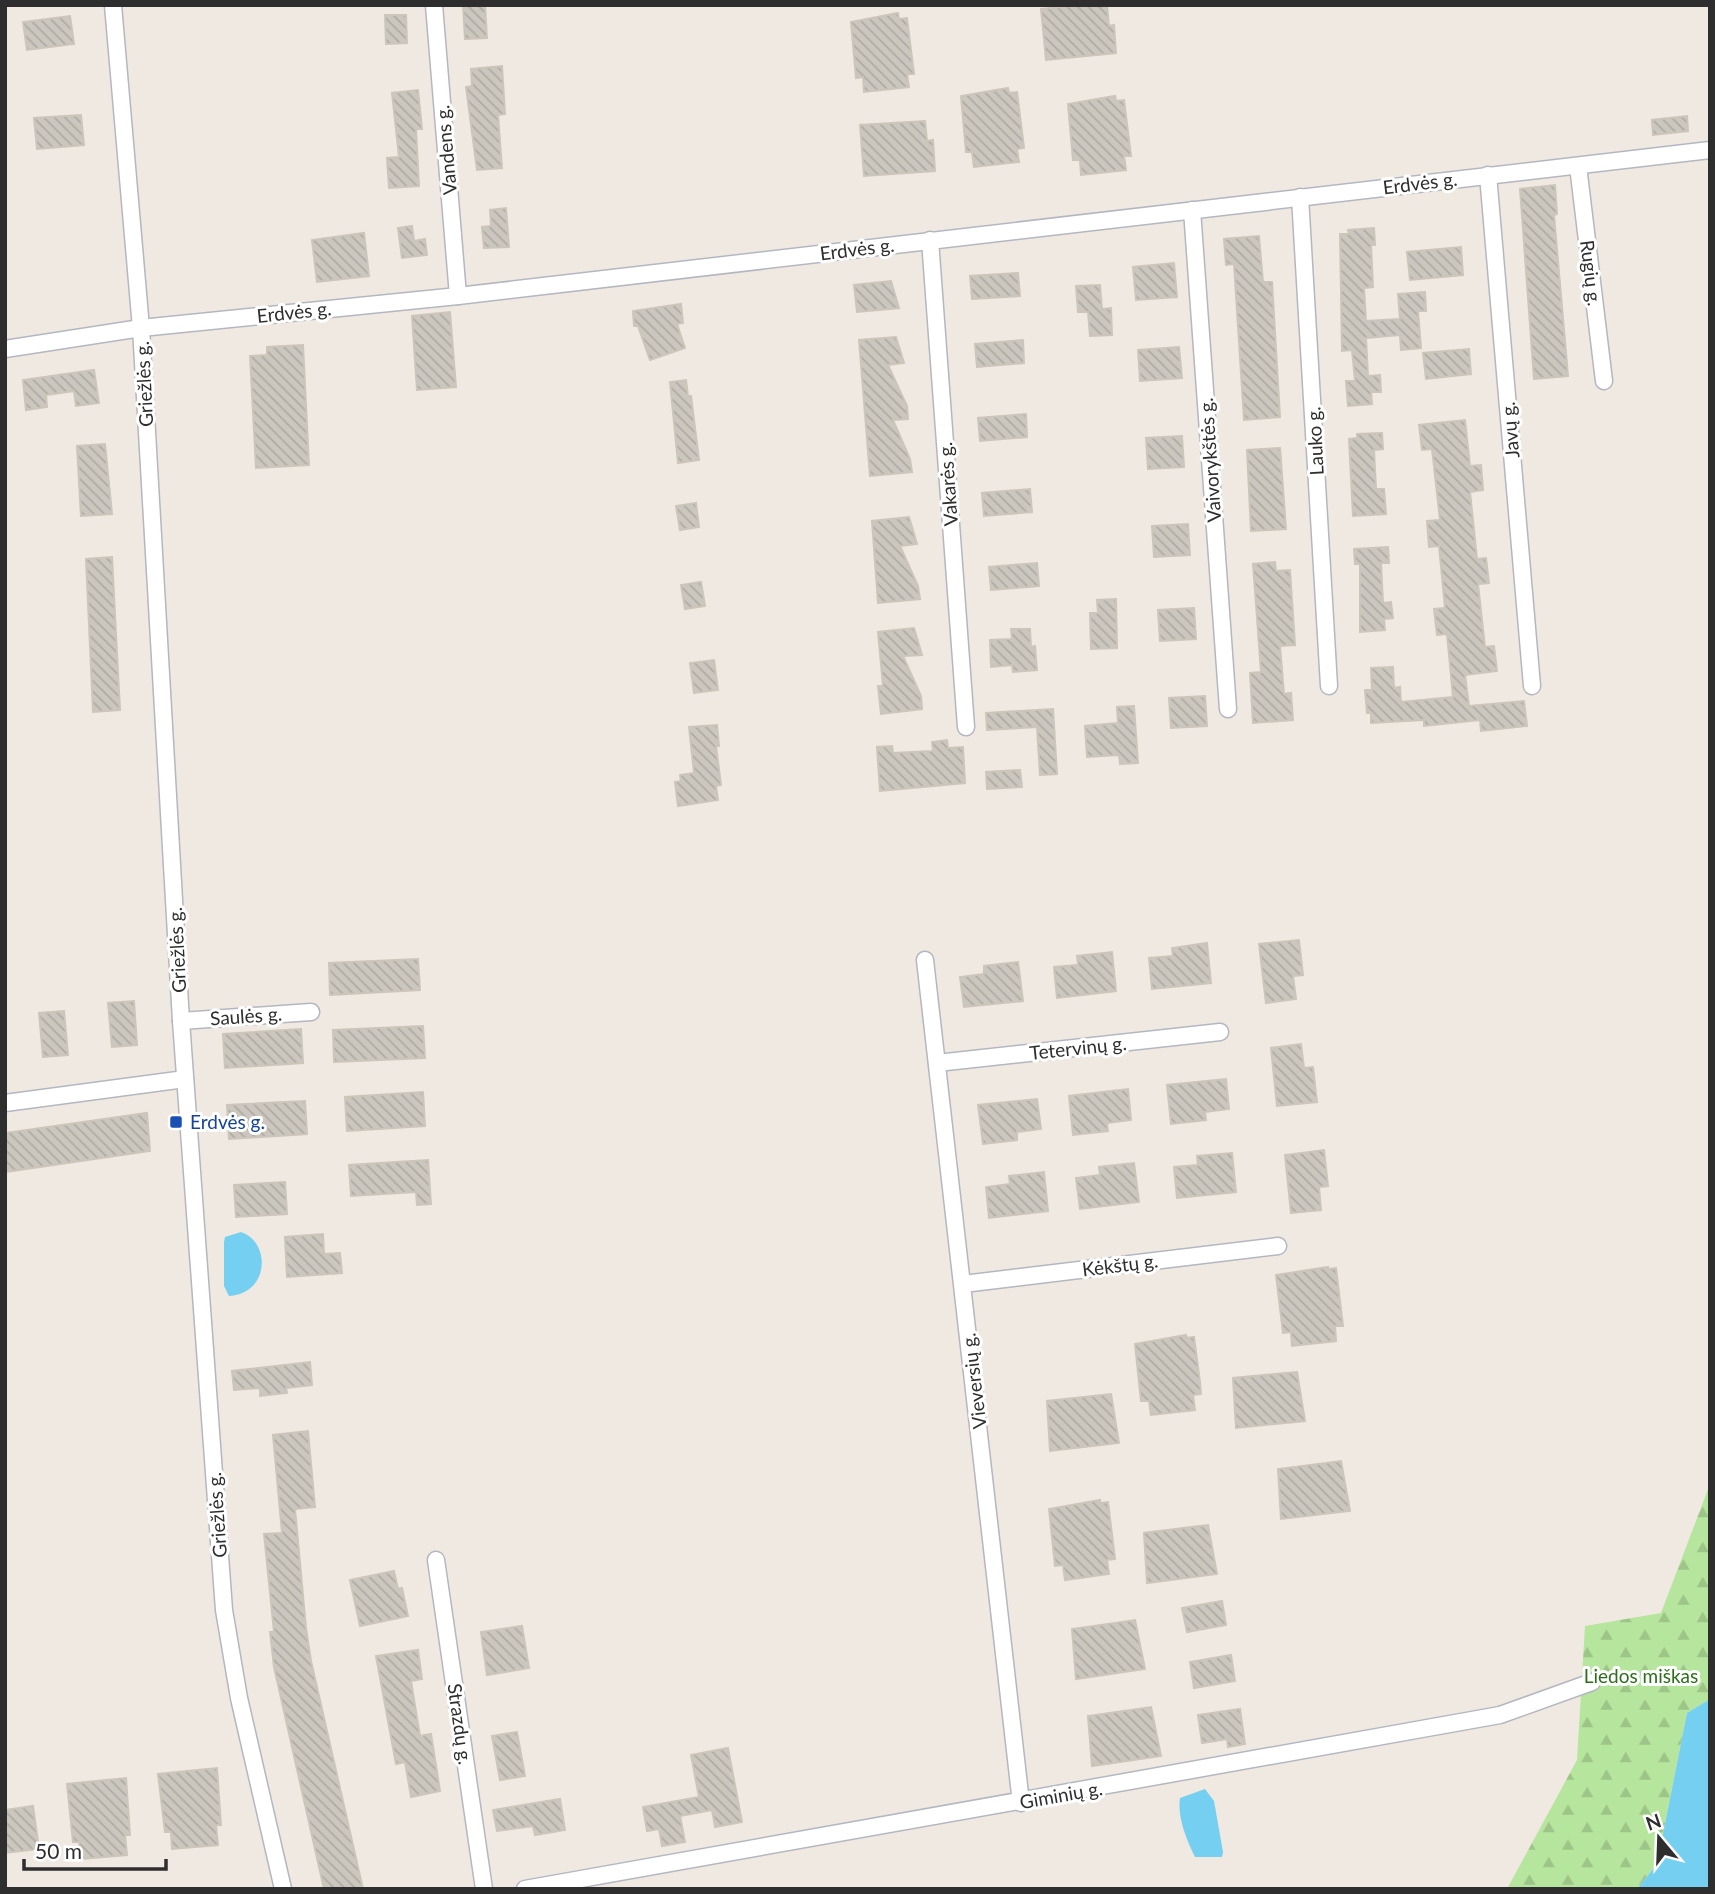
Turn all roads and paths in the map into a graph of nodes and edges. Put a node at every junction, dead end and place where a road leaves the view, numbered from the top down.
1 (113, 5) edge
2 (434, 5) edge
3 (1710, 150) edge
4 (1577, 166) junction
5 (1488, 175) junction
6 (1300, 197) junction
7 (1192, 210) junction
8 (930, 240) junction
9 (457, 296) junction
10 (141, 328) junction
11 (5, 349) edge
12 (1604, 381) dead end
13 (1329, 686) dead end
14 (1532, 686) dead end
15 (1228, 709) dead end
16 (966, 727) dead end
17 (925, 960) dead end
18 (311, 1012) dead end
19 (181, 1021) junction
20 (1220, 1032) dead end
21 (937, 1063) junction
22 (185, 1079) junction
23 (5, 1103) edge
24 (1278, 1246) dead end
25 (962, 1284) junction
26 (436, 1560) dead end
27 (1592, 1682) dead end
28 (1021, 1802) junction
29 (283, 1889) edge
30 (484, 1889) edge
31 (525, 1889) edge

1 - 10 street, Griežlės g.
2 - 9 street, Vandens g.
3 - 4 street, Erdvės g.
4 - 5 street, Erdvės g.
4 - 12 street, Rugių g.
5 - 6 street, Erdvės g.
5 - 14 street, Javų g.
6 - 7 street, Erdvės g.
6 - 13 street, Lauko g.
7 - 8 street, Erdvės g.
7 - 15 street, Vaivorykštės g.
8 - 9 street, Erdvės g.
8 - 16 street, Vakarės g.
9 - 10 street, Erdvės g.
10 - 11 street, Erdvės g.
10 - 19 street, Griežlės g.
17 - 21 street, Vieversių g.
18 - 19 street, Saulės g.
19 - 22 street, Griežlės g.
20 - 21 street, Tetervinų g.
21 - 25 street, Vieversių g.
22 - 23 street
22 - 29 street, Griežlės g.
24 - 25 street, Kėkštų g.
25 - 28 street, Vieversių g.
26 - 30 street, Strazdų g.
27 - 28 street, Giminių g.
28 - 31 street, Giminių g.

